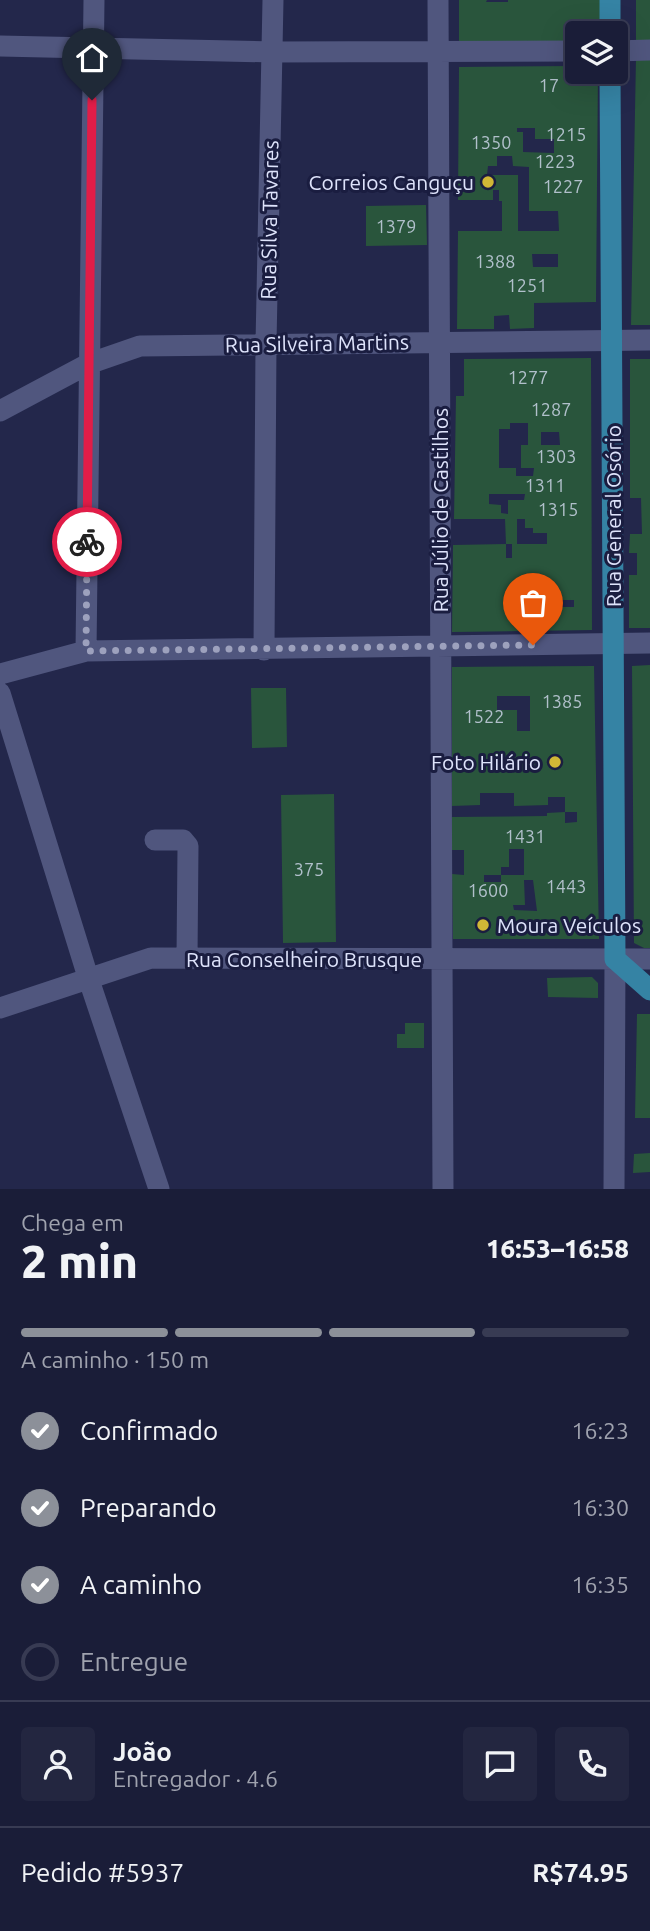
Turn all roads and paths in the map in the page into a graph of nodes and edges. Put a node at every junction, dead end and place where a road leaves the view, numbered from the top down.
1 (94, 0) edge
2 (273, 0) edge
3 (438, 0) edge
4 (610, 0) edge
5 (610, 21) edge
6 (0, 46) edge
7 (93, 47) junction
8 (437, 50) junction
9 (650, 50) edge
10 (565, 51) edge
11 (628, 51) edge
12 (273, 52) junction
13 (610, 84) edge
14 (650, 340) edge
15 (612, 341) junction
16 (441, 342) junction
17 (266, 343) junction
18 (88, 364) junction
19 (0, 411) edge
20 (613, 643) junction
21 (650, 643) edge
22 (439, 647) junction
23 (264, 650) junction
24 (86, 651) junction
25 (0, 674) edge
26 (0, 693) edge
27 (155, 840) dead end
28 (187, 958) junction
29 (441, 959) junction
30 (615, 959) junction
31 (650, 959) edge
32 (88, 977) junction
33 (650, 990) edge
34 (0, 1008) edge
35 (159, 1189) edge
36 (443, 1189) edge
37 (614, 1189) edge

1 - 7 street
2 - 12 street, Rua Silva Tavares
3 - 8 street, Rua Júlio de Castilhos
4 - 5 main road
6 - 7 street
7 - 12 street
7 - 18 street
8 - 10 street
8 - 12 street
8 - 16 street, Rua Júlio de Castilhos
9 - 11 street
12 - 17 street, Rua Silva Tavares
13 - 15 main road, Rua General Osório
14 - 15 street, Rua Silveira Martins
15 - 16 street, Rua Silveira Martins
15 - 20 main road, Rua General Osório
16 - 17 street, Rua Silveira Martins
16 - 22 street, Rua Júlio de Castilhos
17 - 18 street, Rua Silveira Martins
17 - 23 street, Rua Silva Tavares
18 - 19 street, Rua Silveira Martins
18 - 24 street
20 - 21 street
20 - 22 street
20 - 30 main road, Rua General Osório
22 - 23 street
22 - 29 street, Rua Júlio de Castilhos
23 - 24 street
24 - 25 street
26 - 32 street
27 - 28 street
28 - 29 street, Rua Conselheiro Brusque
28 - 32 street, Rua Conselheiro Brusque
29 - 30 street, Rua Conselheiro Brusque
29 - 36 street, Rua Júlio de Castilhos
30 - 31 street, Rua Conselheiro Brusque
30 - 33 main road
30 - 37 street
32 - 34 street, Rua Conselheiro Brusque
32 - 35 street

